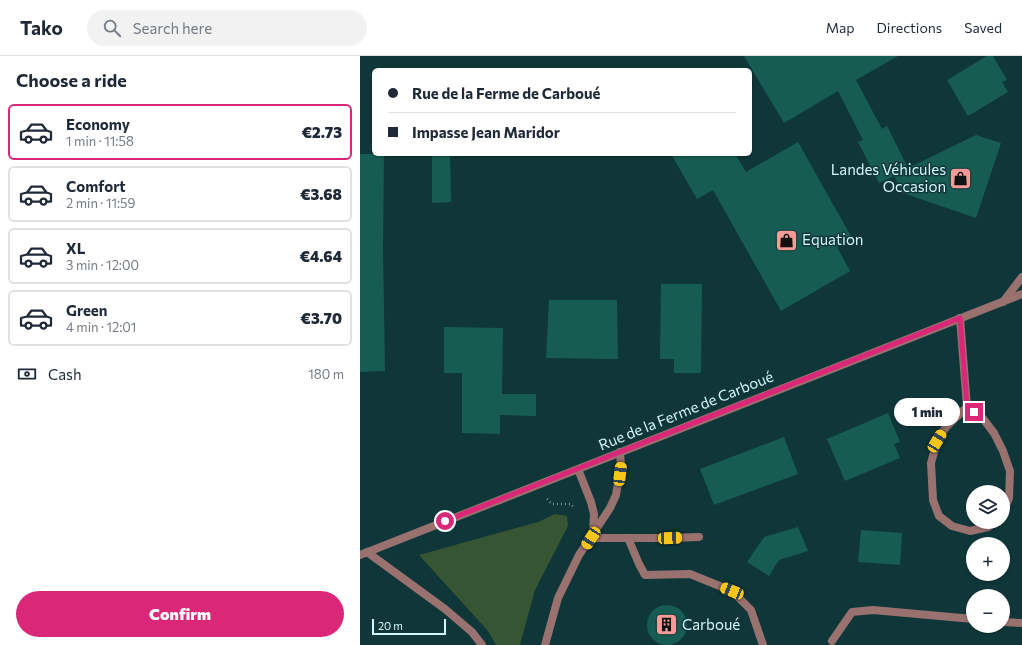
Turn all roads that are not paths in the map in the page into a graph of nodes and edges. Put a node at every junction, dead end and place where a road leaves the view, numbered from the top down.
1 (1022, 278) edge
2 (1022, 294) edge
3 (1003, 302) junction
4 (960, 318) junction
5 (967, 407) junction
6 (620, 452) junction
7 (578, 469) junction
8 (1010, 485) edge
9 (982, 529) edge
10 (592, 535) junction
11 (699, 537) dead end
12 (628, 538) junction
13 (363, 554) edge
14 (966, 618) edge
15 (1010, 622) edge
16 (1022, 623) edge
17 (832, 644) edge
18 (482, 645) edge
19 (545, 645) edge
20 (763, 645) edge

1 - 3 street
2 - 3 street, Rue de la Ferme de Carboué
3 - 4 street, Rue de la Ferme de Carboué
4 - 5 street
4 - 6 street, Rue de la Ferme de Carboué
5 - 8 street
5 - 9 street
6 - 7 street, Rue de la Ferme de Carboué
6 - 10 street
7 - 10 street
7 - 13 street, Rue de la Ferme de Carboué
10 - 12 street
10 - 19 street
11 - 12 street
12 - 20 street
13 - 18 street
14 - 17 street
15 - 16 street

